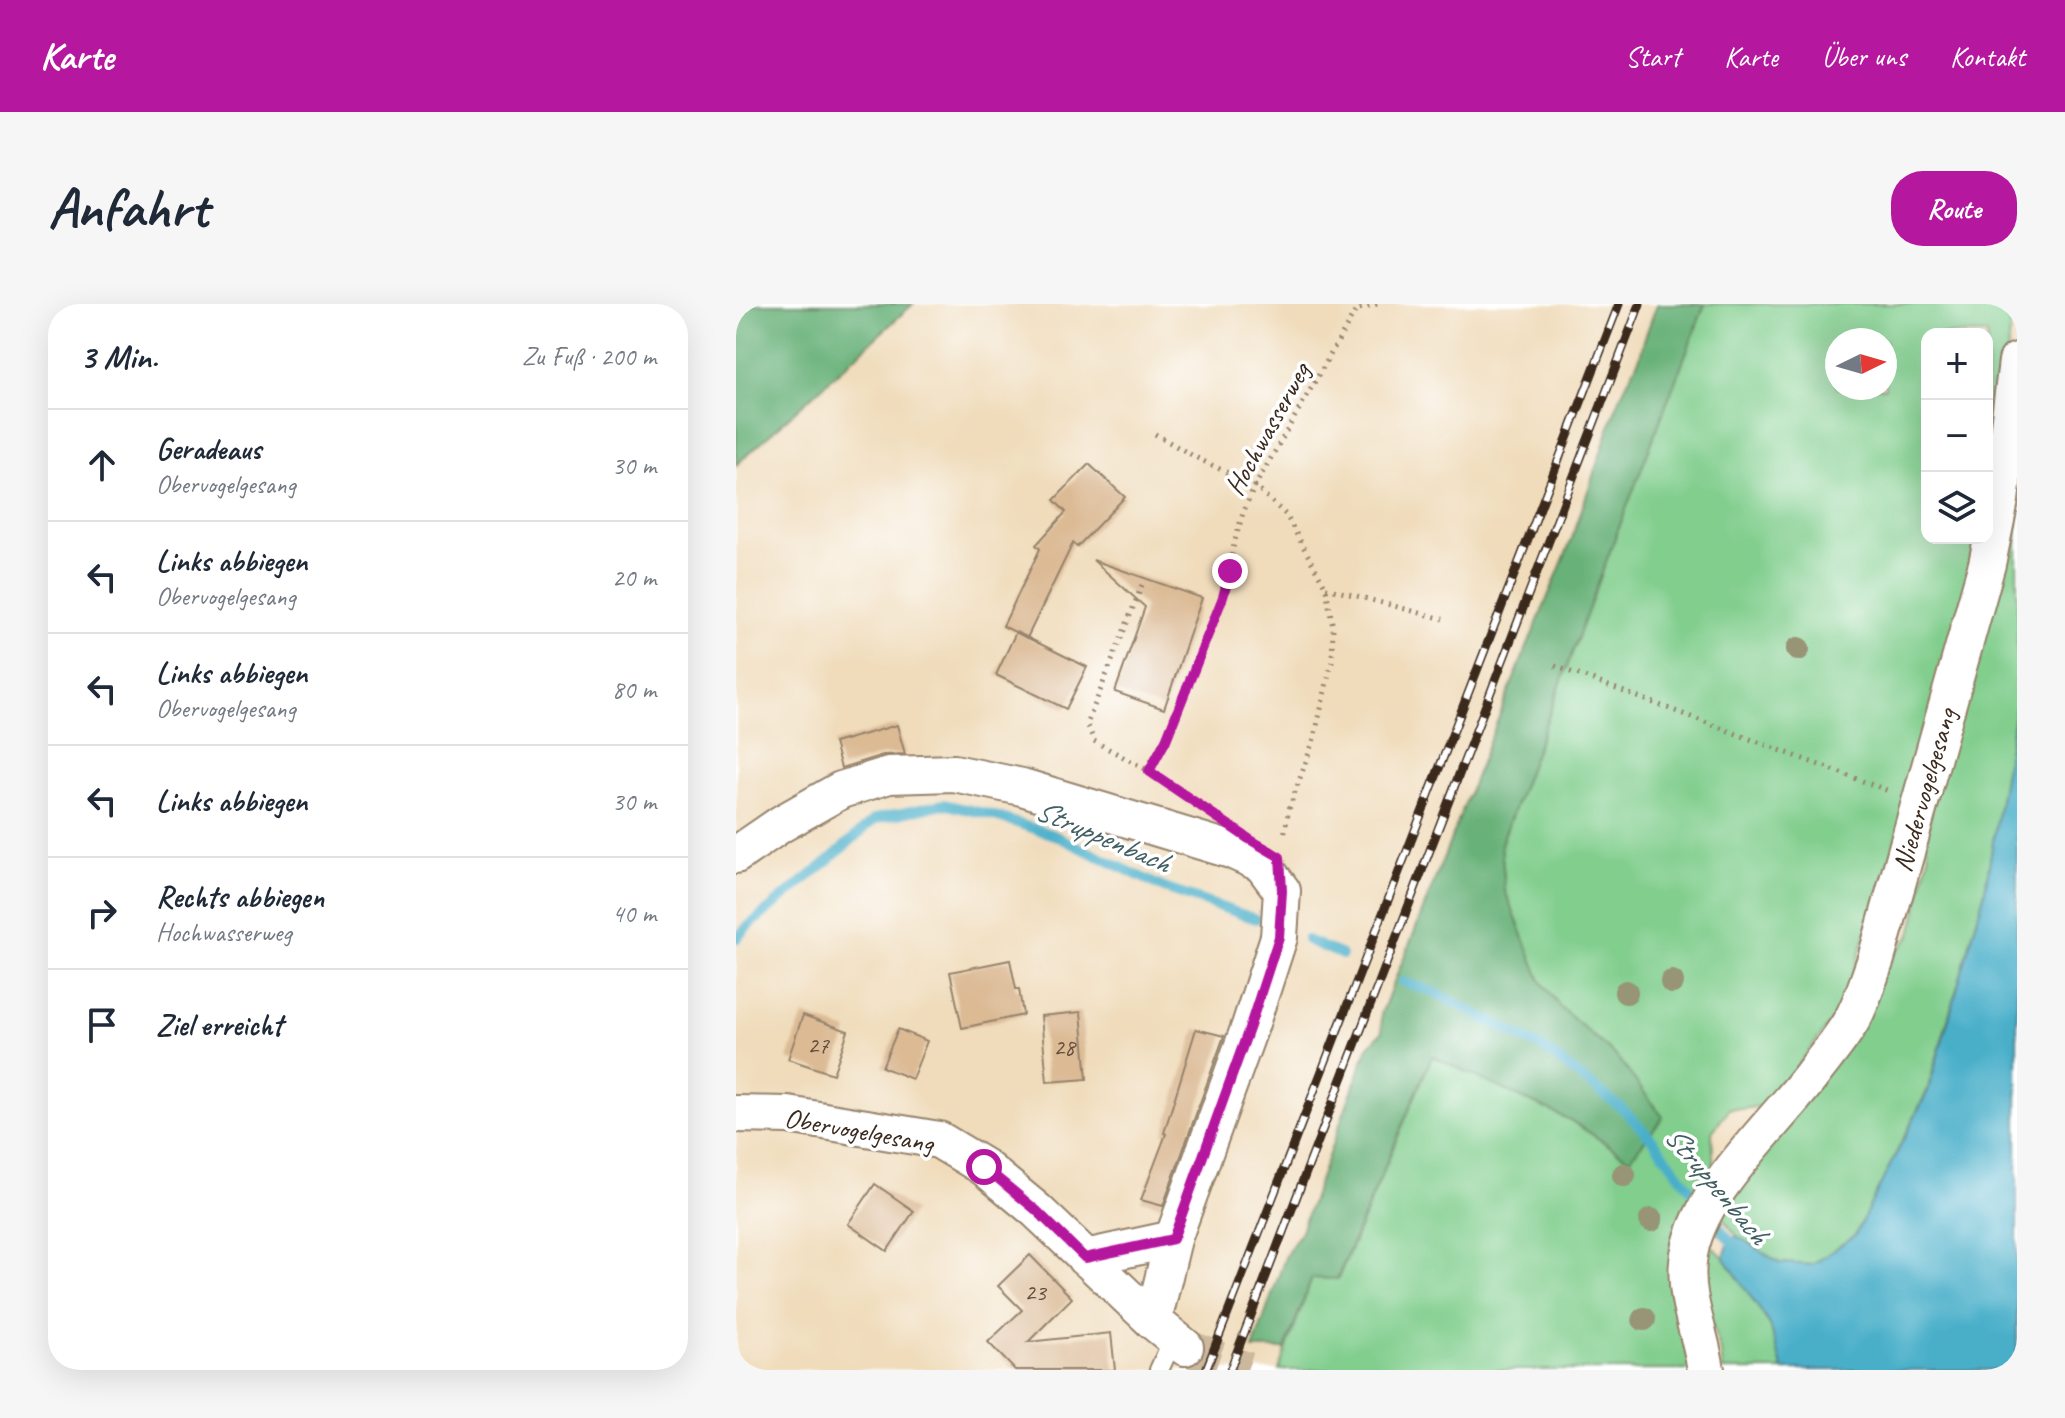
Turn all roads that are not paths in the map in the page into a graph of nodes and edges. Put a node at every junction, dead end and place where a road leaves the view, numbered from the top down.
1 (2017, 361) edge
2 (736, 855) edge
3 (736, 1114) edge
4 (1173, 1239) junction
5 (1085, 1258) junction
6 (1168, 1344) edge
7 (1706, 1370) edge

1 - 7 street, Niedervogelgesang
2 - 4 street, Obervogelgesang
3 - 5 street, Obervogelgesang
4 - 5 street
4 - 6 street, Obervogelgesang
5 - 6 street, Obervogelgesang

